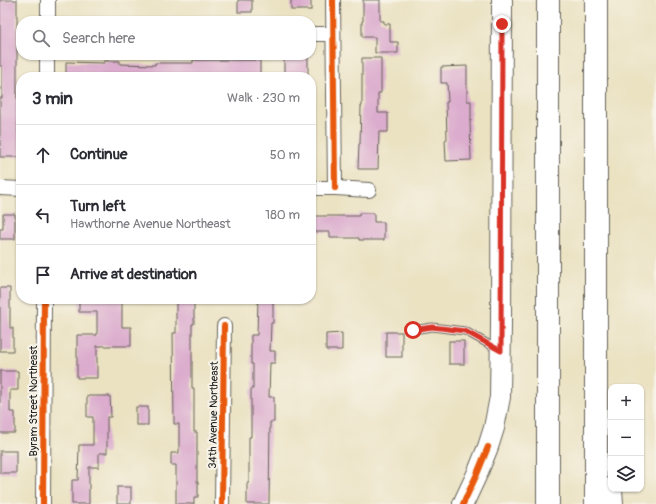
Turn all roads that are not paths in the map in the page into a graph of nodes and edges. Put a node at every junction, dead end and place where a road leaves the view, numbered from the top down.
1 (48, 0) edge
2 (333, 0) edge
3 (502, 0) edge
4 (548, 0) edge
5 (596, 0) edge
6 (48, 16) edge
7 (316, 34) edge
8 (333, 34) junction
9 (48, 60) edge
10 (47, 72) edge
11 (0, 188) edge
12 (316, 188) edge
13 (336, 188) junction
14 (16, 189) edge
15 (369, 190) dead end
16 (596, 237) junction
17 (44, 304) edge
18 (224, 326) dead end
19 (413, 330) dead end
20 (501, 351) junction
21 (548, 454) junction
22 (611, 456) edge
23 (611, 492) edge
24 (43, 504) edge
25 (222, 504) edge
26 (463, 504) edge
27 (542, 504) edge
28 (548, 504) edge
29 (596, 504) edge
30 (612, 504) edge

1 - 6 street
2 - 8 street
3 - 20 main road
4 - 21 highway
5 - 16 highway
7 - 8 street
8 - 13 street
9 - 10 street
11 - 14 street
12 - 13 street
13 - 15 street
16 - 22 highway
16 - 29 highway
17 - 24 street, Byram Street Northeast
18 - 25 street, 34th Avenue Northeast
19 - 20 lane
20 - 26 main road
21 - 27 highway
21 - 28 highway
23 - 30 highway

